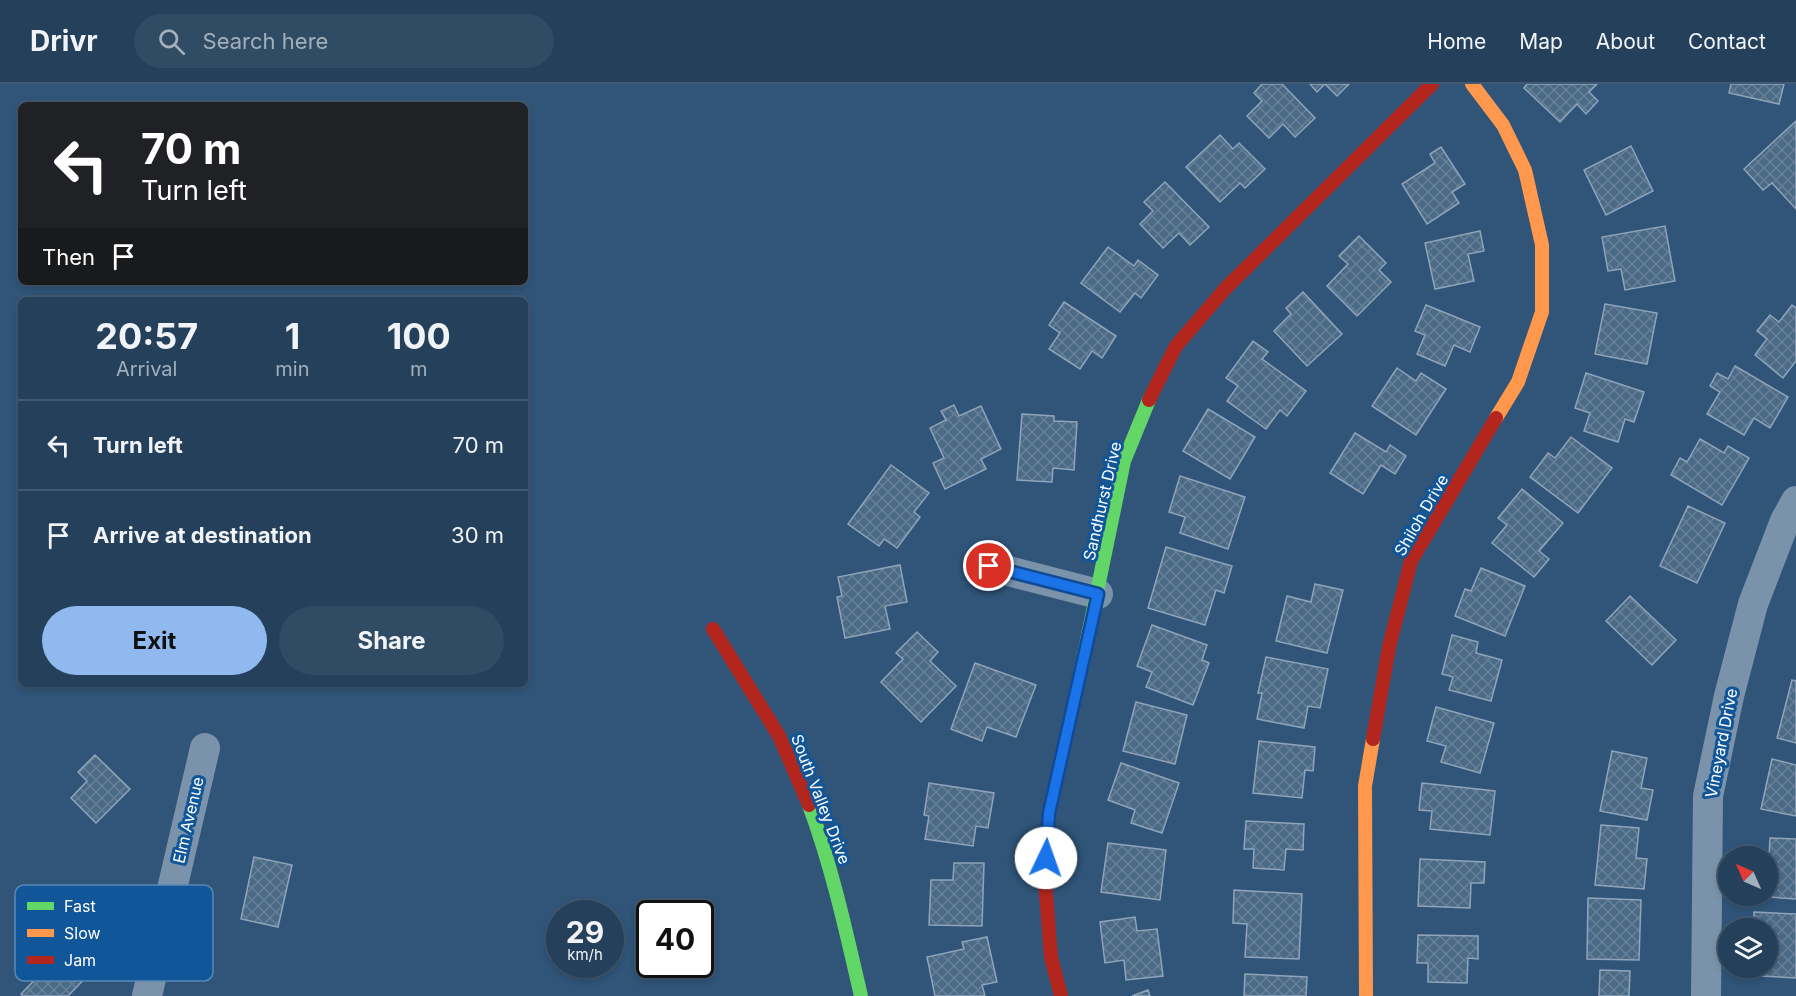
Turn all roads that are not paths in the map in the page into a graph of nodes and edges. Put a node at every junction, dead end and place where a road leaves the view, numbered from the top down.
1 (1432, 84) edge
2 (1472, 84) edge
3 (1796, 501) edge
4 (989, 566) dead end
5 (1098, 594) junction
6 (713, 629) dead end
7 (205, 748) dead end
8 (173, 885) edge
9 (151, 981) edge
10 (147, 996) edge
11 (861, 996) edge
12 (1061, 996) edge
13 (1366, 996) edge
14 (1706, 996) edge

1 - 5 street, Sandhurst Drive
2 - 13 street, Shiloh Drive
3 - 14 street, Vineyard Drive
4 - 5 street
5 - 12 street, Sandhurst Drive
6 - 11 street, South Valley Drive
7 - 8 street, Elm Avenue
9 - 10 street, Elm Avenue

